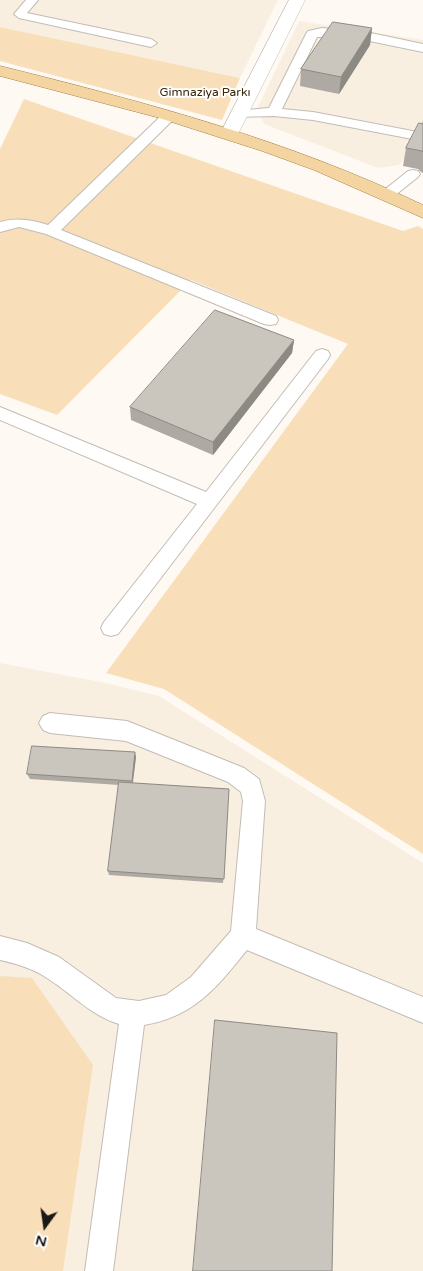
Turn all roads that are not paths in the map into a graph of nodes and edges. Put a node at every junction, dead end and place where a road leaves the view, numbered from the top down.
1 (32, 0) edge
2 (297, 0) edge
3 (151, 42) dead end
4 (423, 48) edge
5 (0, 71) edge
6 (274, 112) junction
7 (240, 114) junction
8 (170, 116) junction
9 (229, 134) junction
10 (423, 136) edge
11 (413, 174) dead end
12 (388, 194) junction
13 (423, 212) edge
14 (0, 228) edge
15 (51, 231) junction
16 (270, 320) dead end
17 (322, 355) dead end
18 (0, 413) edge
19 (209, 501) junction
20 (111, 628) dead end
21 (50, 723) dead end
22 (243, 936) junction
23 (0, 948) edge
24 (423, 1010) edge
25 (133, 1014) junction
26 (99, 1271) edge

1 - 3 lane
2 - 7 street
4 - 6 lane
5 - 8 main road
6 - 7 lane
6 - 10 lane
7 - 9 street
8 - 9 main road
8 - 15 lane
9 - 12 main road
11 - 12 lane
12 - 13 main road
14 - 15 lane
15 - 16 lane
17 - 19 lane
18 - 19 lane
19 - 20 lane
21 - 22 lane
22 - 24 lane
22 - 25 lane
23 - 25 lane
25 - 26 lane

